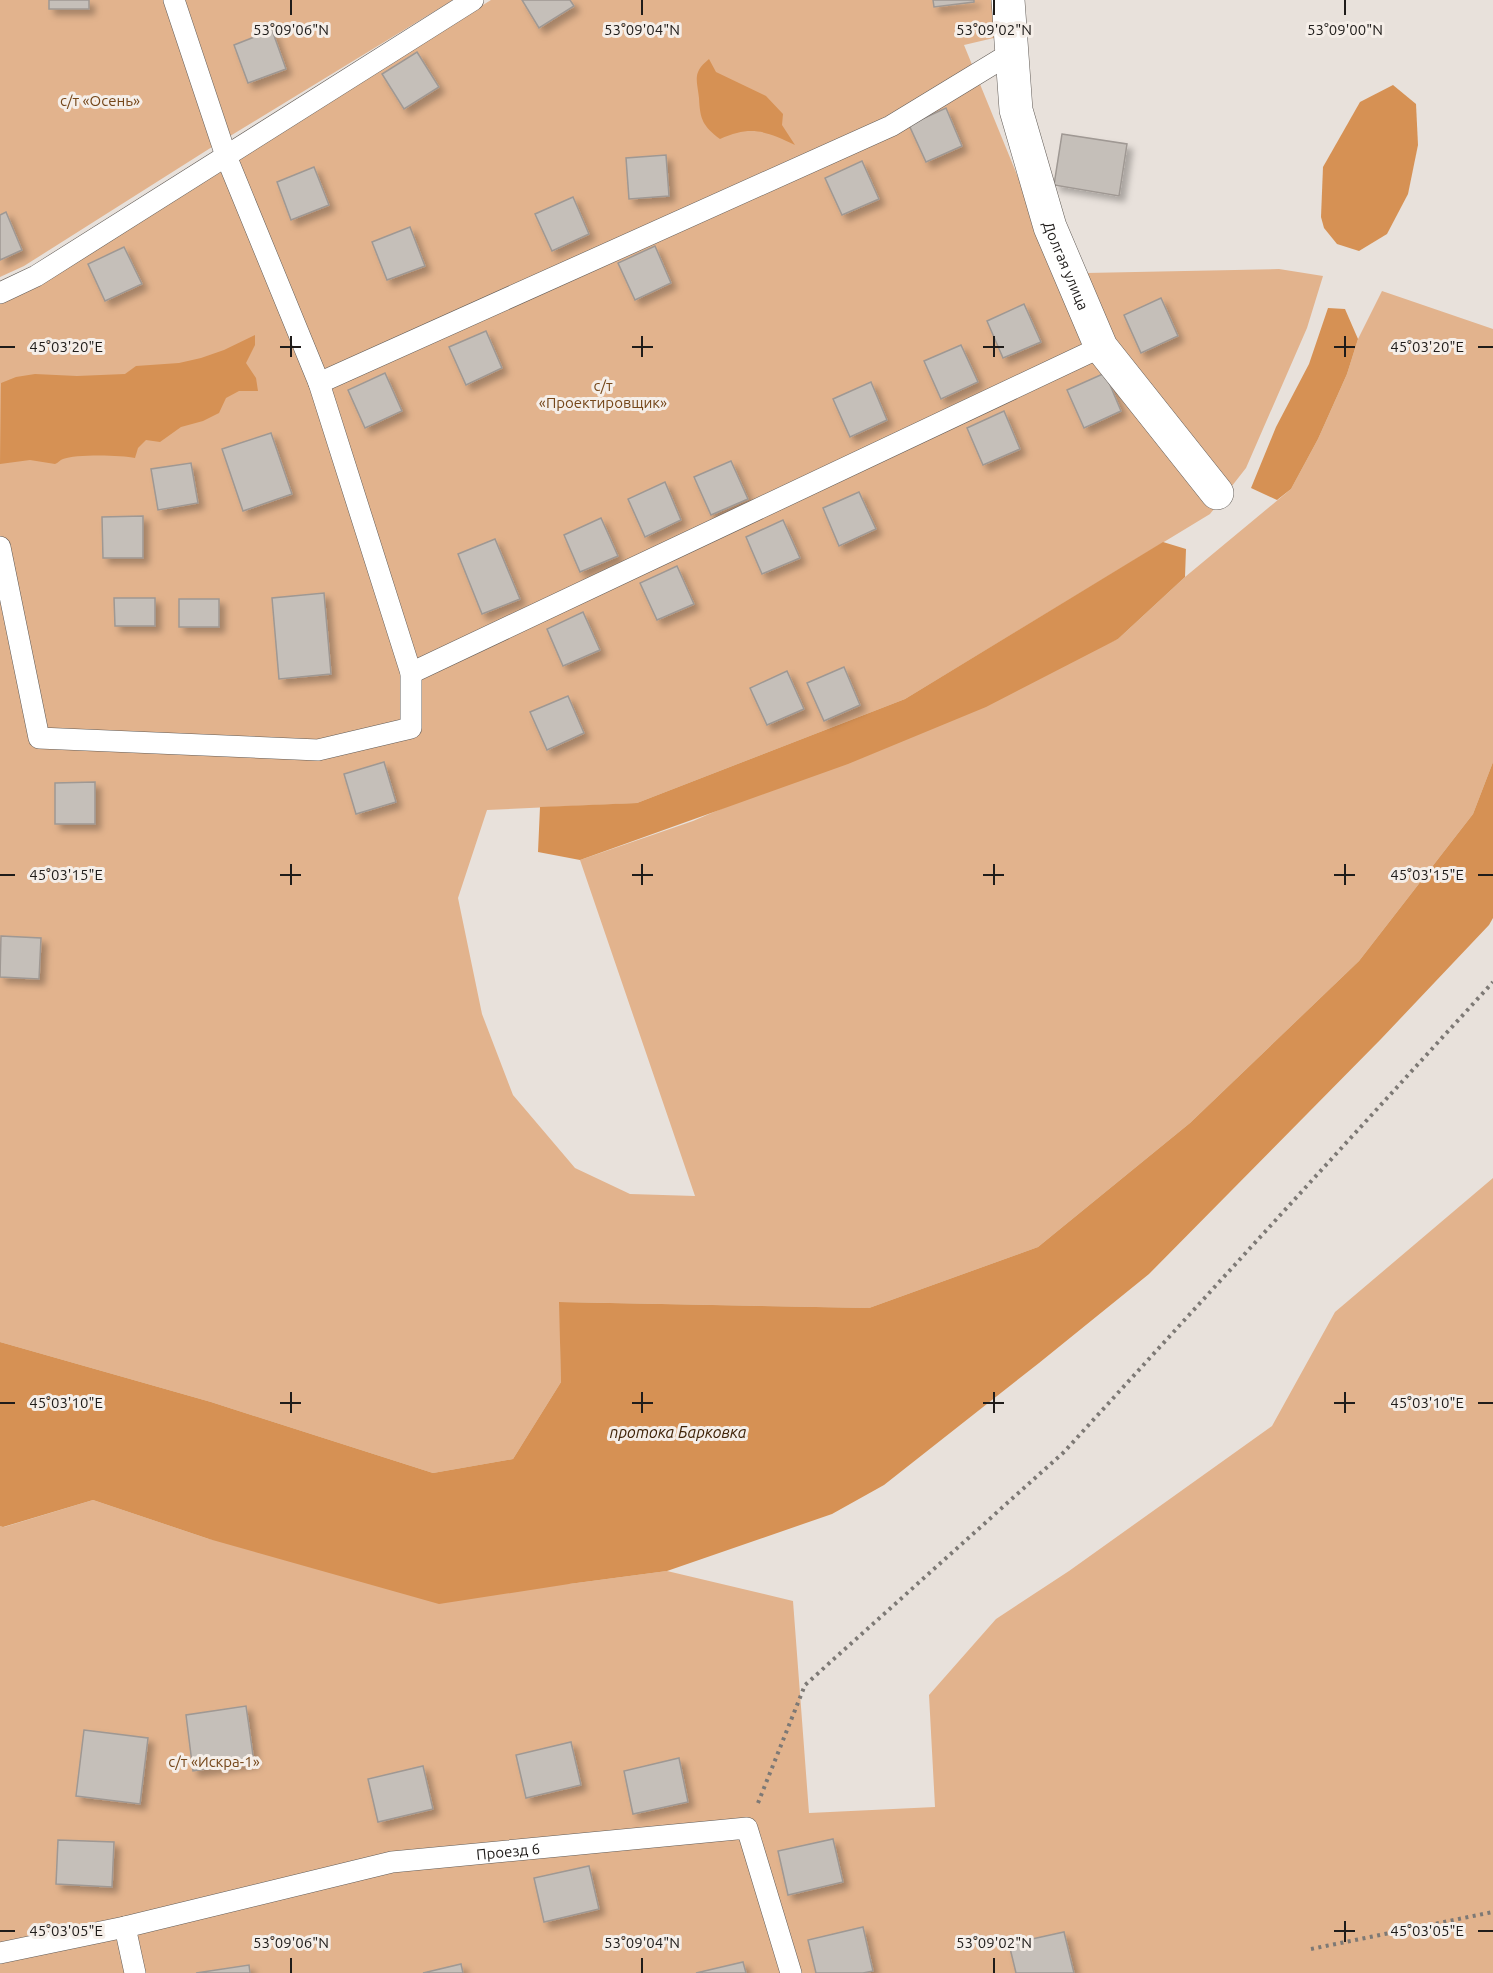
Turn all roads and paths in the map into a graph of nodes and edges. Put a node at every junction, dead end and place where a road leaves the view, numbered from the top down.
1 (174, 0) edge
2 (473, 0) edge
3 (1008, 0) edge
4 (1011, 53) junction
5 (226, 156) junction
6 (0, 293) edge
7 (1101, 347) junction
8 (319, 383) junction
9 (1216, 493) dead end
10 (0, 547) edge
11 (411, 673) junction
12 (1493, 982) edge
13 (747, 1828) junction
14 (1493, 1912) edge
15 (126, 1927) junction
16 (1311, 1949) dead end
17 (0, 1953) edge
18 (135, 1973) edge
19 (791, 1973) edge

1 - 5 lane
2 - 5 lane
3 - 4 street, Долгая улица
4 - 7 street, Долгая улица
4 - 8 lane
5 - 6 lane
5 - 8 lane
7 - 9 street, Долгая улица
7 - 11 lane
8 - 11 lane
10 - 11 lane
12 - 13 path
13 - 15 lane, Проезд 6
13 - 19 lane
14 - 16 path
15 - 17 lane, Проезд 6
15 - 18 lane

